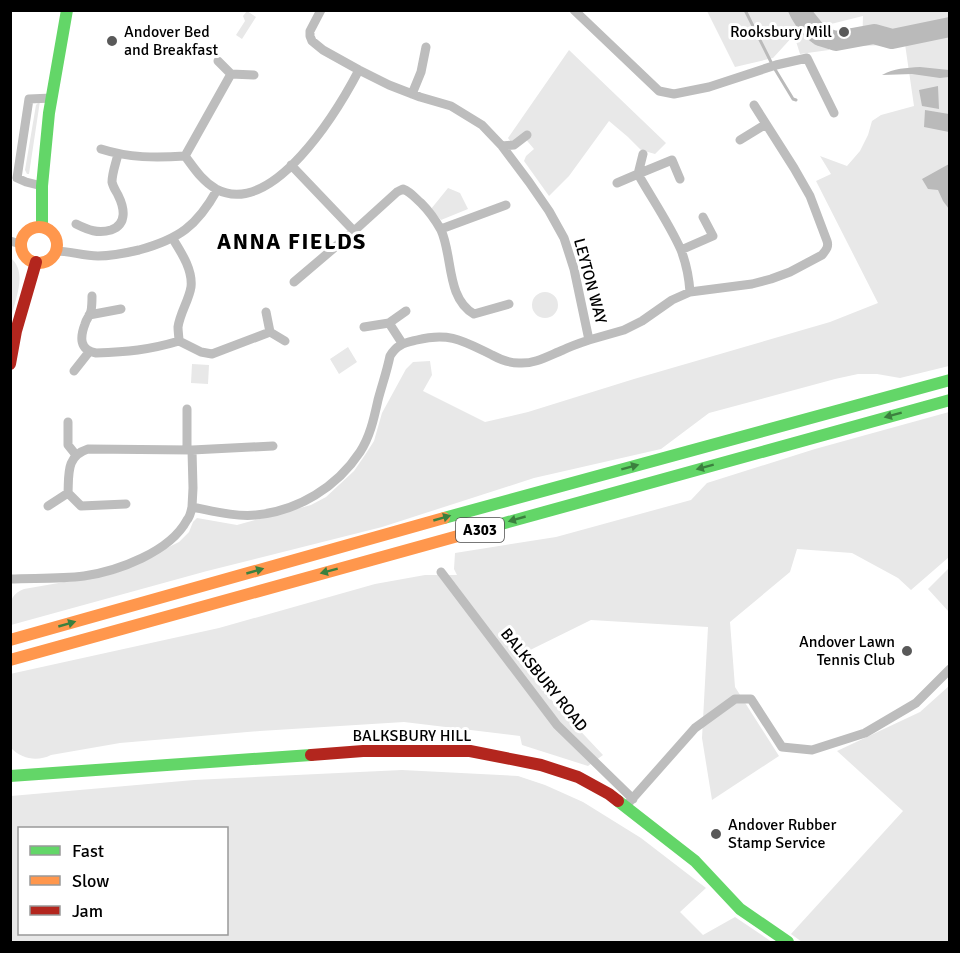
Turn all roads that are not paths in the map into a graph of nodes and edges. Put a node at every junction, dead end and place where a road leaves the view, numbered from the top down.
1 (67, 10) edge
2 (321, 10) edge
3 (574, 10) edge
4 (426, 47) dead end
5 (218, 61) dead end
6 (359, 70) junction
7 (231, 74) junction
8 (254, 75) dead end
9 (412, 94) junction
10 (52, 98) junction
11 (754, 105) dead end
12 (834, 113) dead end
13 (766, 124) junction
14 (527, 135) dead end
15 (740, 140) dead end
16 (502, 146) junction
17 (101, 149) dead end
18 (117, 154) junction
19 (643, 154) dead end
20 (185, 156) junction
21 (291, 165) junction
22 (638, 174) junction
23 (680, 179) dead end
24 (617, 183) dead end
25 (42, 186) junction
26 (218, 190) junction
27 (506, 205) dead end
28 (703, 217) dead end
29 (76, 224) dead end
30 (42, 227) junction
31 (441, 230) junction
32 (354, 231) junction
33 (173, 239) junction
34 (16, 242) edge
35 (681, 250) junction
36 (56, 251) junction
37 (36, 262) junction
38 (294, 282) dead end
39 (690, 292) junction
40 (92, 296) dead end
41 (509, 304) dead end
42 (121, 309) dead end
43 (406, 310) dead end
44 (266, 312) dead end
45 (89, 315) junction
46 (389, 323) junction
47 (364, 327) dead end
48 (270, 332) junction
49 (589, 340) junction
50 (179, 341) junction
51 (285, 341) dead end
52 (402, 344) junction
53 (89, 352) junction
54 (10, 364) edge
55 (74, 371) dead end
56 (950, 380) edge
57 (950, 400) edge
58 (187, 409) dead end
59 (68, 422) dead end
60 (273, 446) dead end
61 (189, 450) junction
62 (76, 455) junction
63 (68, 493) junction
64 (126, 504) dead end
65 (48, 506) dead end
66 (192, 507) junction
67 (441, 572) dead end
68 (10, 579) edge
69 (10, 640) edge
70 (10, 660) edge
71 (950, 669) edge
72 (10, 776) edge
73 (629, 803) junction
74 (788, 942) edge

1 - 10 main road
2 - 6 street, LEYTON WAY
3 - 12 street
4 - 9 street
5 - 7 street
6 - 9 street, LEYTON WAY
6 - 21 street
7 - 8 street
7 - 20 street
9 - 16 street, LEYTON WAY
10 - 25 main road
10 - 25 street
11 - 13 street
13 - 15 street
13 - 39 street
14 - 16 street
16 - 49 street, LEYTON WAY
17 - 18 street
18 - 20 street
18 - 29 street
19 - 22 street
20 - 26 street
21 - 26 street
21 - 32 street
22 - 23 street
22 - 24 street
22 - 35 street
25 - 30 main road
26 - 33 street
27 - 31 street
28 - 35 street
30 - 34 main road
30 - 36 main road
31 - 32 street
31 - 41 street
32 - 38 street
33 - 36 street
33 - 50 street
34 - 37 main road
35 - 39 street
36 - 37 main road
37 - 54 main road
39 - 49 street
40 - 45 street
42 - 45 street
43 - 46 street
44 - 48 street
45 - 53 street
46 - 47 street
46 - 52 street
48 - 50 street
48 - 51 street
49 - 52 street, LEYTON WAY
50 - 53 street
52 - 66 street
53 - 55 street
69 -> 56 main road, A303
57 -> 70 main road, A303
58 - 61 street
59 - 62 street
60 - 61 street
61 - 62 street
61 - 66 street
62 - 63 street
63 - 64 street
63 - 65 street
66 - 68 street
67 - 73 street, BALKSBURY ROAD
71 - 73 street
72 - 73 main road, BALKSBURY HILL
73 - 74 main road, BALKSBURY HILL

